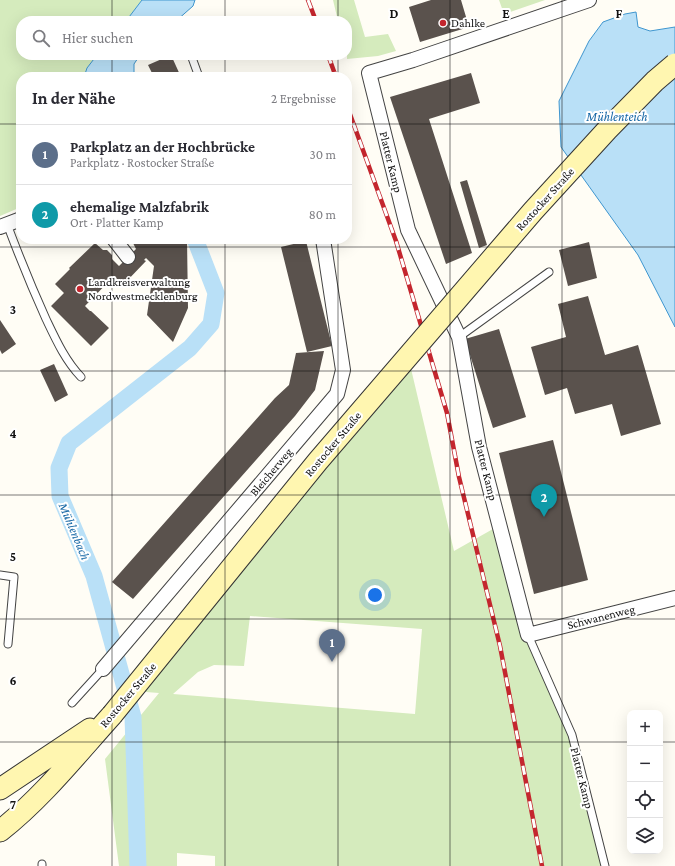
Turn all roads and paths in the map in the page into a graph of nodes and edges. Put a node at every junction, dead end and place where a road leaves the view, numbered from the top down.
1 (589, 0) edge
2 (193, 60) edge
3 (675, 64) edge
4 (197, 72) edge
5 (16, 221) edge
6 (4, 225) edge
7 (118, 244) edge
8 (324, 244) edge
9 (128, 257) dead end
10 (549, 272) dead end
11 (459, 337) junction
12 (81, 377) dead end
13 (0, 575) edge
14 (675, 598) edge
15 (528, 635) junction
16 (8, 644) dead end
17 (103, 669) joint
18 (72, 703) dead end
19 (112, 715) junction
20 (0, 789) edge
21 (0, 831) edge
22 (605, 866) edge

1 - 11 street, Platter Kamp
2 - 4 lane
3 - 19 main road, Rostocker Straße, bridge
5 - 6 street
6 - 12 lane
7 - 9 street
8 - 17 street, Bleicherweg
10 - 11 lane
11 - 15 street, Platter Kamp
13 - 16 lane
14 - 15 street, Schwanenweg
15 - 22 lane, Platter Kamp
17 - 18 lane
19 - 20 main road
19 - 21 main road, Rostocker Straße

